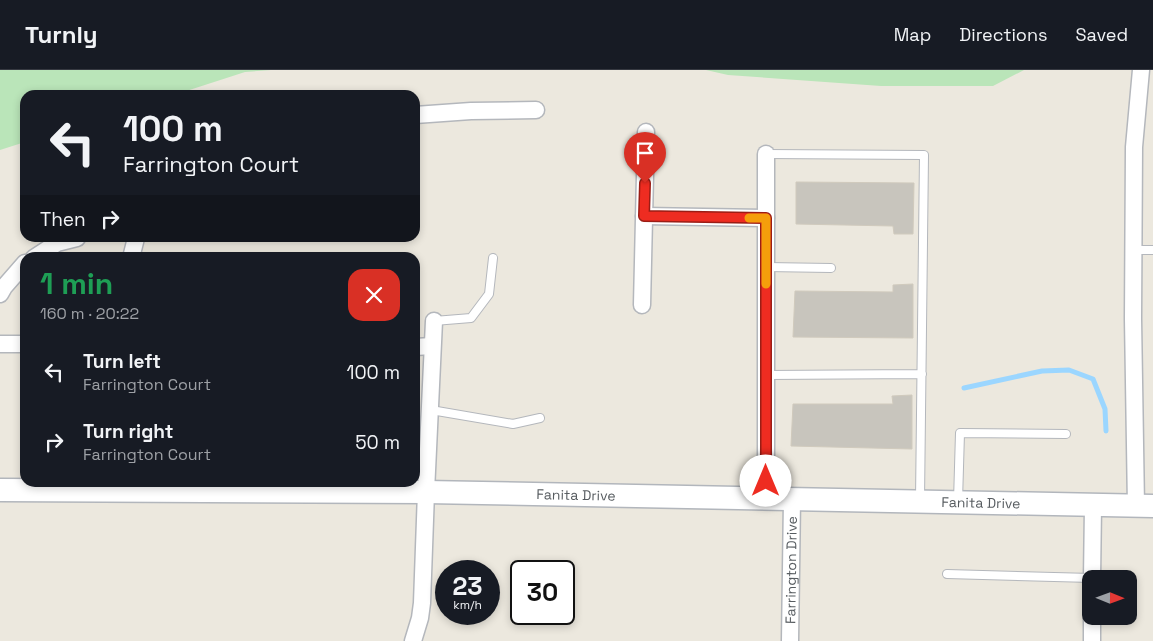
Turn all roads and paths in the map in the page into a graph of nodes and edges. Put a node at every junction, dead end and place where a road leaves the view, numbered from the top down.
1 (1141, 70) edge
2 (536, 110) dead end
3 (420, 115) edge
4 (646, 132) dead end
5 (766, 154) joint
6 (644, 216) junction
7 (766, 218) junction
8 (61, 242) edge
9 (1134, 250) junction
10 (1153, 250) edge
11 (43, 252) edge
12 (492, 258) dead end
13 (766, 268) junction
14 (831, 268) dead end
15 (20, 269) edge
16 (0, 294) edge
17 (642, 305) dead end
18 (434, 321) joint
19 (0, 344) edge
20 (20, 344) edge
21 (432, 346) junction
22 (420, 347) edge
23 (922, 374) junction
24 (766, 375) junction
25 (431, 410) junction
26 (540, 418) dead end
27 (1066, 434) dead end
28 (139, 487) edge
29 (0, 490) edge
30 (426, 492) junction
31 (766, 498) junction
32 (792, 499) junction
33 (920, 502) junction
34 (958, 503) junction
35 (1093, 506) junction
36 (1144, 506) edge
37 (1092, 570) edge
38 (947, 574) dead end
39 (1082, 578) edge
40 (1092, 625) edge
41 (413, 641) edge
42 (790, 641) edge
43 (1092, 641) edge

1 - 9 street
2 - 3 street
4 - 6 street
5 - 7 street
5 - 23 lane
6 - 7 street
6 - 17 street
7 - 13 street
8 - 11 street
9 - 10 lane
9 - 36 street
12 - 18 lane
13 - 14 lane
13 - 24 street
15 - 16 street
18 - 21 street
19 - 20 street
21 - 22 street
21 - 25 street
23 - 24 lane
23 - 33 lane
24 - 31 street
25 - 26 lane
25 - 30 street
27 - 34 lane
28 - 29 main road, Fanita Drive
28 - 30 main road, Fanita Drive
30 - 31 main road, Fanita Drive
30 - 41 street
31 - 32 main road, Fanita Drive
32 - 33 main road, Fanita Drive
32 - 42 street, Farrington Drive
33 - 34 main road, Fanita Drive
34 - 35 main road, Fanita Drive
35 - 36 main road, Fanita Drive
35 - 37 street
38 - 39 lane
40 - 43 street

